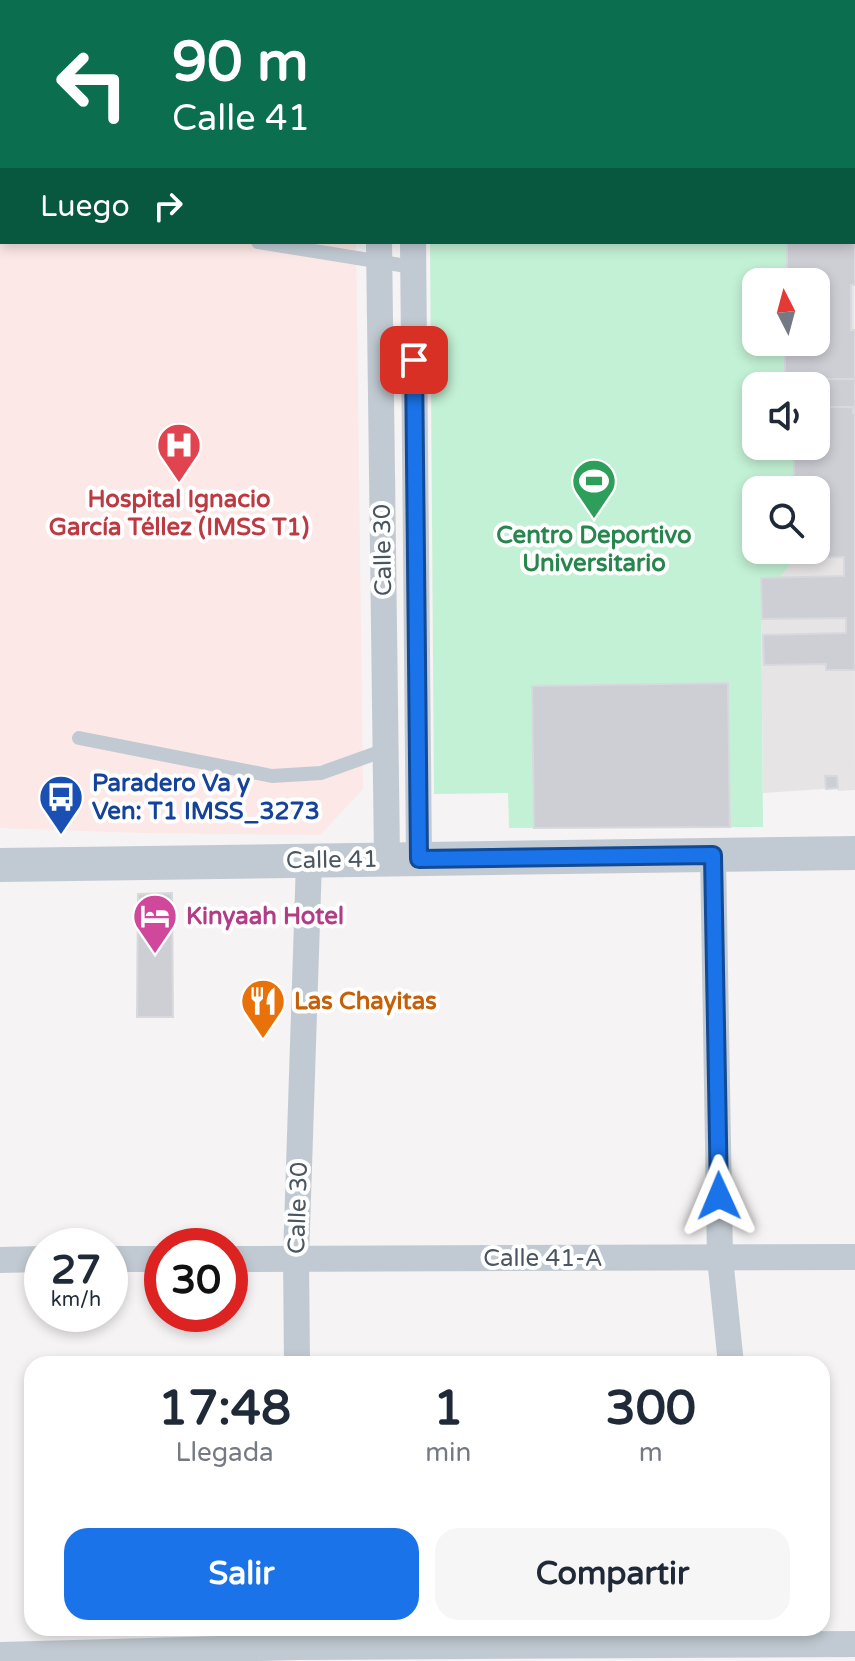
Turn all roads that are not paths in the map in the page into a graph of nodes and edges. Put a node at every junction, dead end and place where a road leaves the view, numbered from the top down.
1 (282, 244) edge
2 (379, 252) edge
3 (413, 254) edge
4 (79, 738) dead end
5 (385, 750) junction
6 (855, 853) edge
7 (713, 855) junction
8 (403, 859) junction
9 (309, 861) junction
10 (0, 865) edge
11 (855, 1257) edge
12 (296, 1258) junction
13 (720, 1258) junction
14 (24, 1259) edge
15 (248, 1259) edge
16 (0, 1260) edge
17 (297, 1356) edge
18 (730, 1356) edge
19 (676, 1636) edge
20 (298, 1638) edge
21 (855, 1644) edge
22 (0, 1655) edge
23 (122, 1657) edge

1 - 2 lane
2 - 3 lane
2 - 5 street, Calle 30
3 - 8 street, Calle 30
4 - 5 lane
5 - 8 street, Calle 30
6 - 7 street, Calle 41
7 - 8 street, Calle 41
7 - 13 street
8 - 9 street, Calle 41
9 - 10 street, Calle 41
9 - 12 street, Calle 30
11 - 13 street, Calle 41-A
12 - 13 street, Calle 41-A
12 - 15 street, Calle 41-A
12 - 17 street, Calle 30
13 - 18 street
14 - 16 street
19 - 20 street
19 - 21 street
20 - 23 street
22 - 23 street

